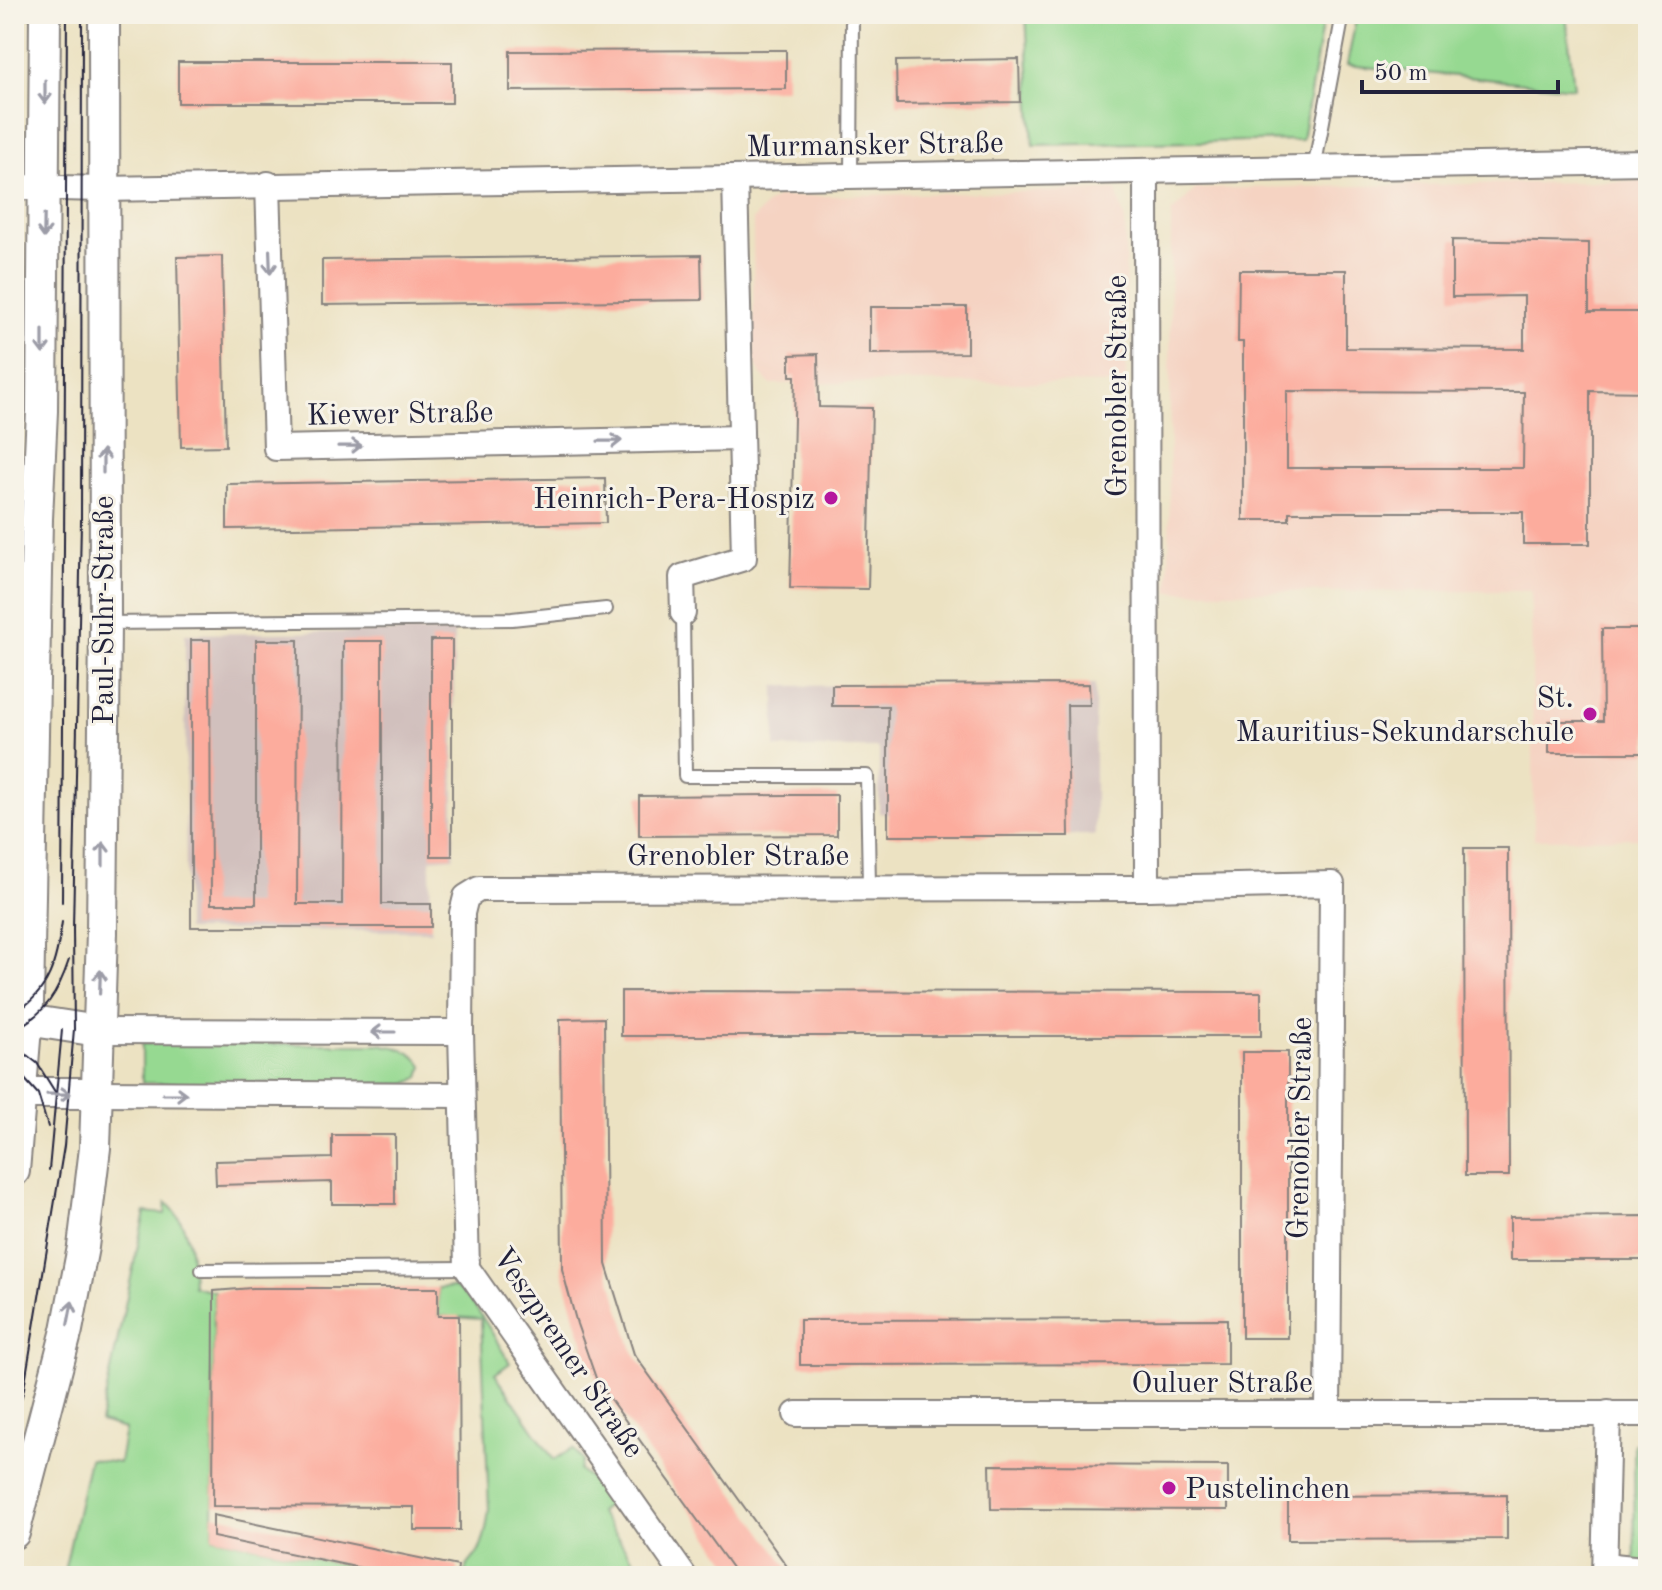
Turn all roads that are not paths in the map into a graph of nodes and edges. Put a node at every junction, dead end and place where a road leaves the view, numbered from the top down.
1 (45, 14) edge
2 (104, 14) edge
3 (852, 14) edge
4 (1343, 14) edge
5 (1648, 162) edge
6 (1314, 169) junction
7 (1146, 172) junction
8 (851, 177) junction
9 (735, 178) junction
10 (268, 184) junction
11 (14, 187) edge
12 (44, 188) junction
13 (103, 189) junction
14 (741, 438) junction
15 (606, 609) dead end
16 (683, 613) joint
17 (105, 623) junction
18 (869, 886) junction
19 (1147, 888) junction
20 (20, 1020) edge
21 (98, 1031) junction
22 (461, 1032) junction
23 (18, 1093) edge
24 (97, 1093) junction
25 (462, 1095) junction
26 (14, 1171) edge
27 (467, 1268) junction
28 (202, 1270) dead end
29 (1328, 1413) junction
30 (1608, 1413) junction
31 (796, 1414) dead end
32 (1648, 1414) edge
33 (14, 1533) edge
34 (1604, 1569) edge
35 (1648, 1570) edge
36 (684, 1576) edge

1 -> 12 street
2 - 13 street, Paul-Suhr-Straße
3 - 8 lane
4 - 6 lane
5 - 6 street, Murmansker Straße
6 - 7 street, Murmansker Straße
7 - 8 street, Murmansker Straße
7 - 19 street, Grenobler Straße
8 - 9 street, Murmansker Straße
9 - 10 street, Murmansker Straße
9 - 14 street
10 - 13 street, Murmansker Straße
10 -> 14 street, Kiewer Straße
11 - 12 street
12 - 13 street
12 -> 20 street
17 -> 13 street, Paul-Suhr-Straße
14 - 16 street
15 - 17 lane
16 - 18 lane
21 -> 17 street, Paul-Suhr-Straße
18 - 19 street, Grenobler Straße
18 - 22 street, Grenobler Straße
19 - 29 street, Grenobler Straße
20 - 21 street
20 - 23 street
22 -> 21 street
21 - 24 street, Paul-Suhr-Straße
22 - 25 street, Veszpremer Straße
23 -> 24 street
23 - 26 street
24 -> 25 street
33 -> 24 street
25 - 27 street, Veszpremer Straße
27 - 28 lane
27 - 36 street, Veszpremer Straße
29 - 30 street, Ouluer Straße
29 - 31 street, Ouluer Straße
30 - 32 street, Ouluer Straße
30 - 34 street
34 - 35 street

